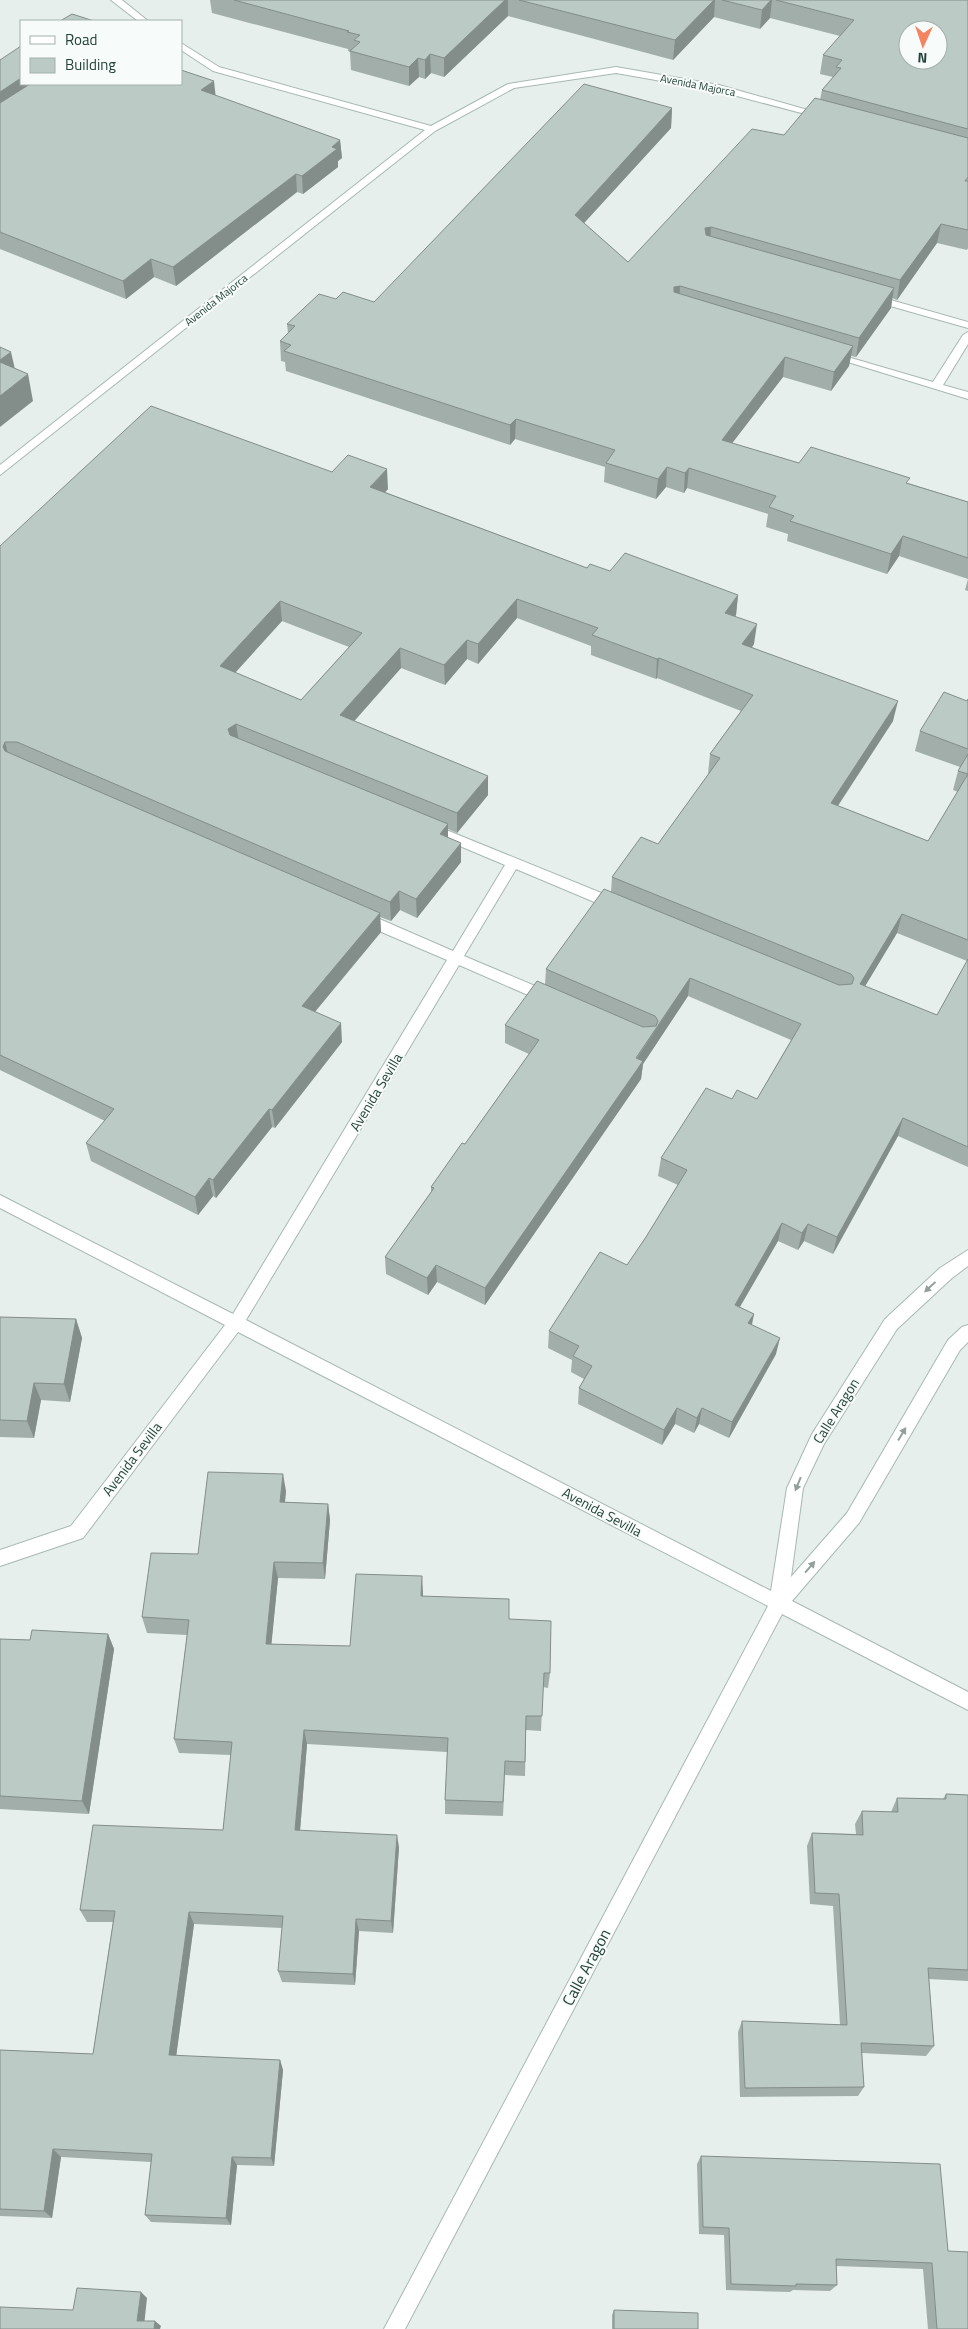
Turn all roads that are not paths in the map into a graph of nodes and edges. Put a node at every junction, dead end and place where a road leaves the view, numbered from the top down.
1 (118, 0) edge
2 (142, 20) edge
3 (182, 47) edge
4 (834, 118) edge
5 (432, 129) junction
6 (862, 295) edge
7 (968, 325) edge
8 (968, 335) edge
9 (821, 353) edge
10 (936, 387) junction
11 (968, 396) edge
12 (0, 470) edge
13 (412, 821) edge
14 (513, 862) junction
15 (348, 911) edge
16 (631, 911) edge
17 (456, 958) junction
18 (565, 1005) edge
19 (0, 1201) edge
20 (968, 1257) edge
21 (237, 1322) junction
22 (968, 1332) edge
23 (0, 1558) edge
24 (778, 1604) junction
25 (968, 1701) edge
26 (394, 2329) edge

1 - 2 street
3 - 5 street
4 - 5 street, Avenida Majorca
5 - 12 street, Avenida Majorca
6 - 7 street
8 - 10 street
9 - 10 street
10 - 11 street
13 - 14 street
14 - 16 street
14 - 17 street, Avenida Sevilla
15 - 17 street
17 - 18 street
17 - 21 street, Avenida Sevilla
19 - 21 street, Avenida Sevilla
20 -> 24 street, Calle Aragon
21 - 23 street, Avenida Sevilla
21 - 24 street, Avenida Sevilla
24 -> 22 street, Calle Aragon
24 - 25 street, Avenida Sevilla
24 - 26 street, Calle Aragon

